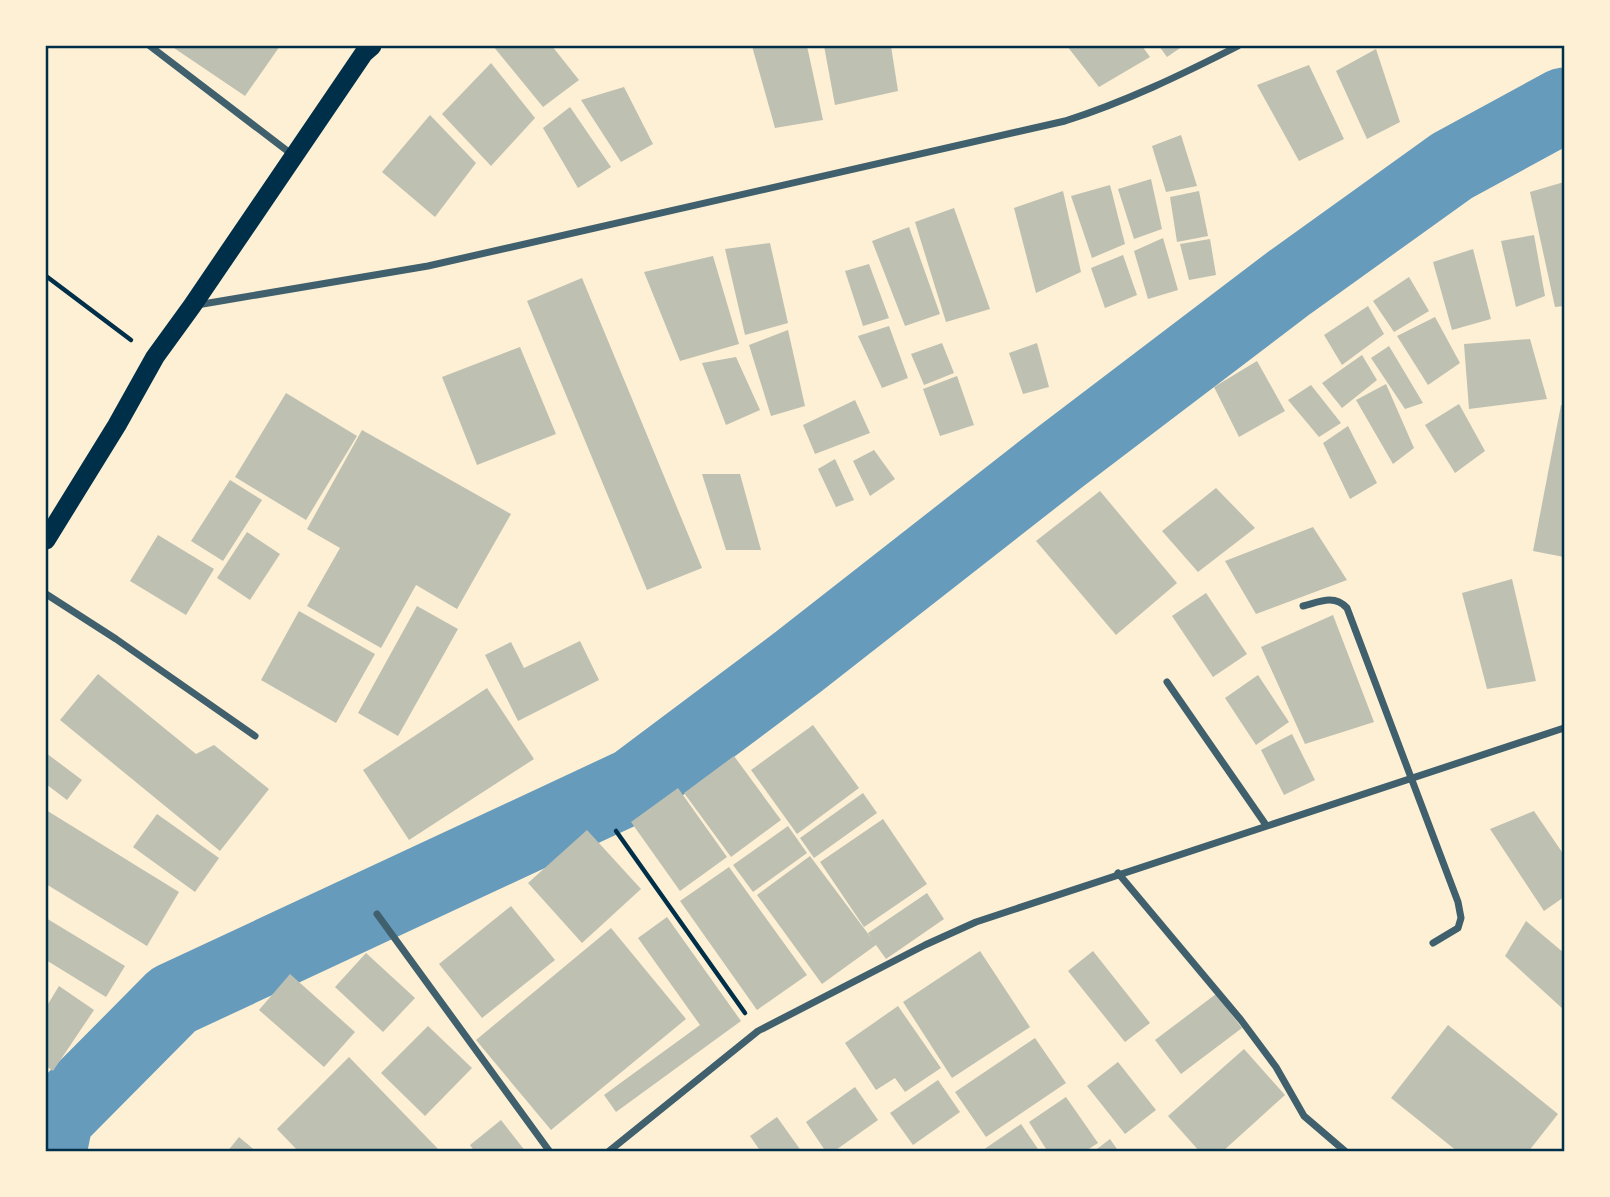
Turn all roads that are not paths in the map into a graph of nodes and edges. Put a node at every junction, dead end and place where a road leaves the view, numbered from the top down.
1 (150, 46) edge
2 (1238, 46) edge
3 (368, 48) edge
4 (293, 156) junction
5 (192, 306) junction
6 (46, 540) edge
7 (46, 594) edge
8 (1303, 606) dead end
9 (1167, 682) dead end
10 (1564, 728) edge
11 (255, 736) dead end
12 (1410, 778) junction
13 (1266, 825) junction
14 (1118, 873) junction
15 (377, 914) dead end
16 (1433, 943) dead end
17 (550, 1152) edge
18 (608, 1152) edge
19 (1346, 1152) edge

1 - 4 street
2 - 5 street
3 - 4 highway
4 - 5 highway
5 - 6 highway
7 - 11 street
8 - 12 street
9 - 13 street
10 - 12 street
12 - 13 street
12 - 16 street
13 - 14 street
14 - 18 street
14 - 19 street
15 - 17 street

